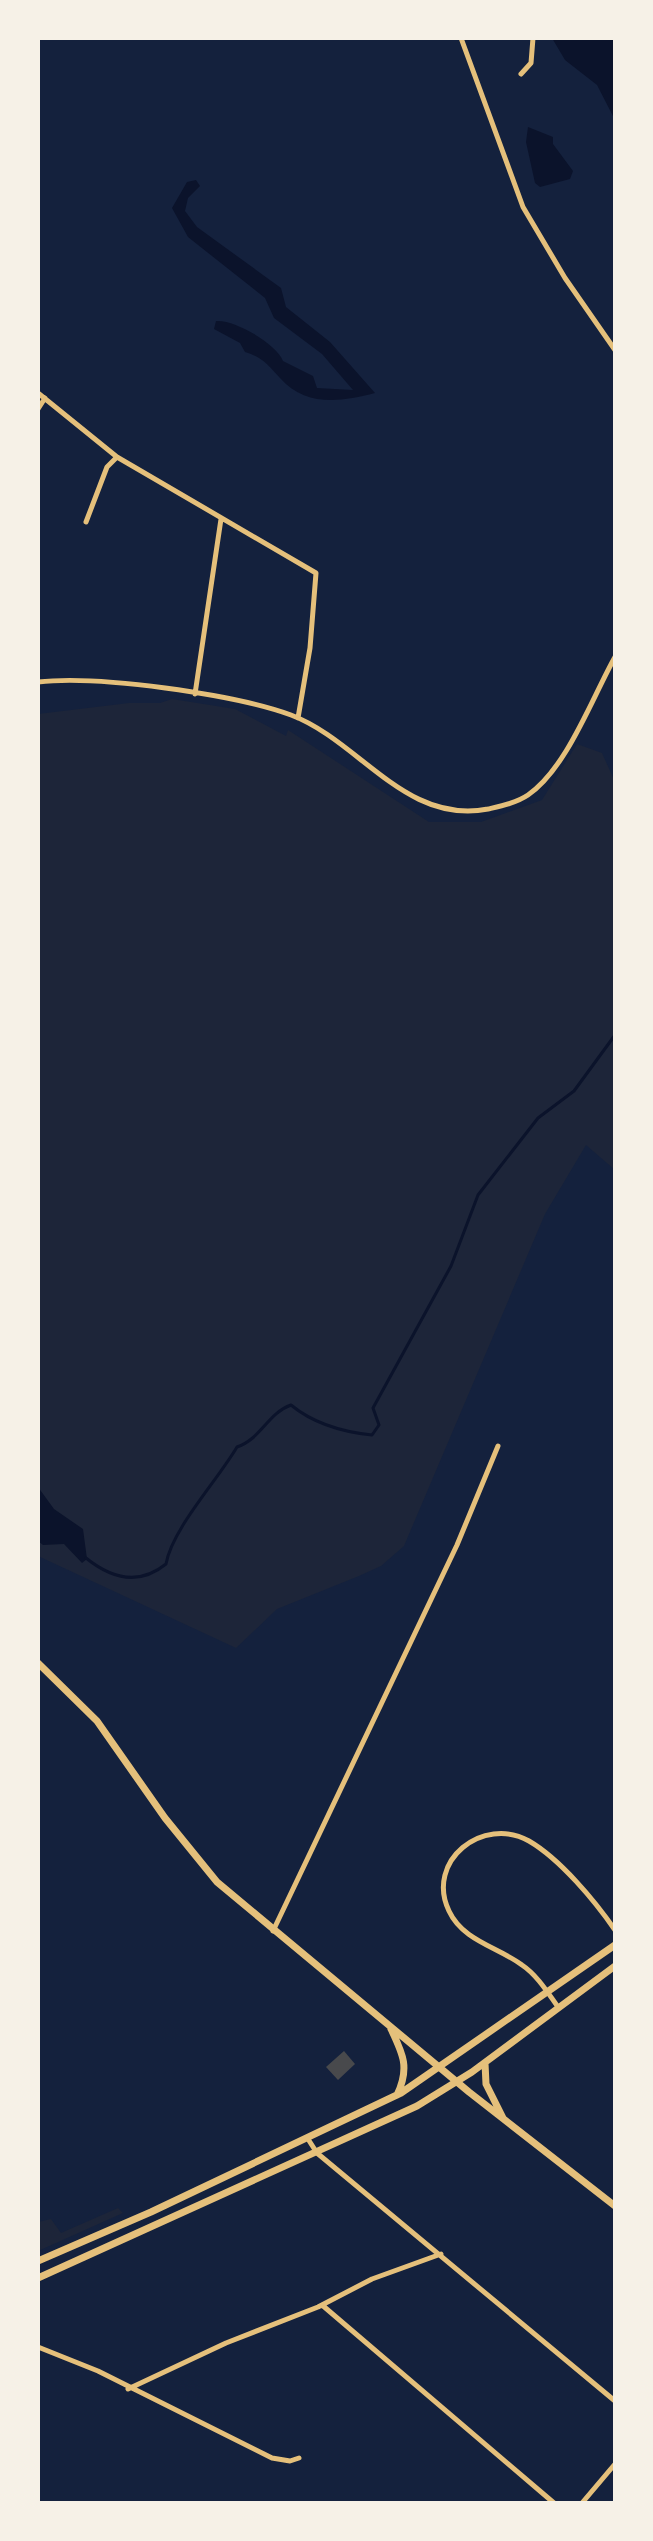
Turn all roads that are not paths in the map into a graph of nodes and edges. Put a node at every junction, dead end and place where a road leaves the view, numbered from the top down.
1 (461, 38) edge
2 (533, 38) edge
3 (521, 74) dead end
4 (615, 350) edge
5 (38, 393) edge
6 (45, 398) junction
7 (38, 409) edge
8 (117, 457) junction
9 (221, 519) junction
10 (86, 522) dead end
11 (615, 657) edge
12 (38, 682) edge
13 (195, 694) junction
14 (298, 718) junction
15 (498, 1446) dead end
16 (38, 1663) edge
17 (615, 1930) edge
18 (273, 1931) junction
19 (615, 1945) edge
20 (615, 1966) edge
21 (546, 1990) junction
22 (558, 2007) junction
23 (390, 2027) junction
24 (486, 2061) junction
25 (439, 2067) junction
26 (458, 2082) junction
27 (397, 2095) junction
28 (504, 2120) junction
29 (308, 2139) junction
30 (317, 2153) junction
31 (183, 2197) junction
32 (615, 2206) edge
33 (190, 2211) junction
34 (140, 2217) junction
35 (146, 2231) junction
36 (441, 2254) junction
37 (38, 2261) edge
38 (38, 2278) edge
39 (322, 2305) junction
40 (38, 2347) edge
41 (128, 2389) junction
42 (615, 2401) edge
43 (299, 2458) dead end
44 (615, 2464) edge
45 (554, 2503) edge
46 (582, 2503) edge

1 - 4 street
2 - 3 street
5 - 6 street
6 - 7 street
6 - 8 street
8 - 9 street
8 - 10 street
9 - 13 street
9 - 14 street
11 - 14 street
12 - 13 street
13 - 14 street
15 - 18 street
16 - 18 main road
17 - 21 street
18 - 23 main road
19 - 21 main road
20 - 22 main road
21 - 22 street
21 - 25 main road
22 - 24 main road
23 - 25 main road
23 - 27 main road
24 - 26 main road
24 - 28 main road
25 - 26 main road
25 - 27 main road
26 - 28 main road
26 - 30 main road
27 - 29 main road
28 - 32 main road
29 - 30 street
29 - 31 main road
30 - 33 main road
30 - 36 street
31 - 33 main road
31 - 34 main road
33 - 35 main road
34 - 35 main road
34 - 37 main road
35 - 38 main road
36 - 39 street
36 - 42 street
39 - 41 street
39 - 45 street
40 - 41 street
41 - 43 street
44 - 46 street

